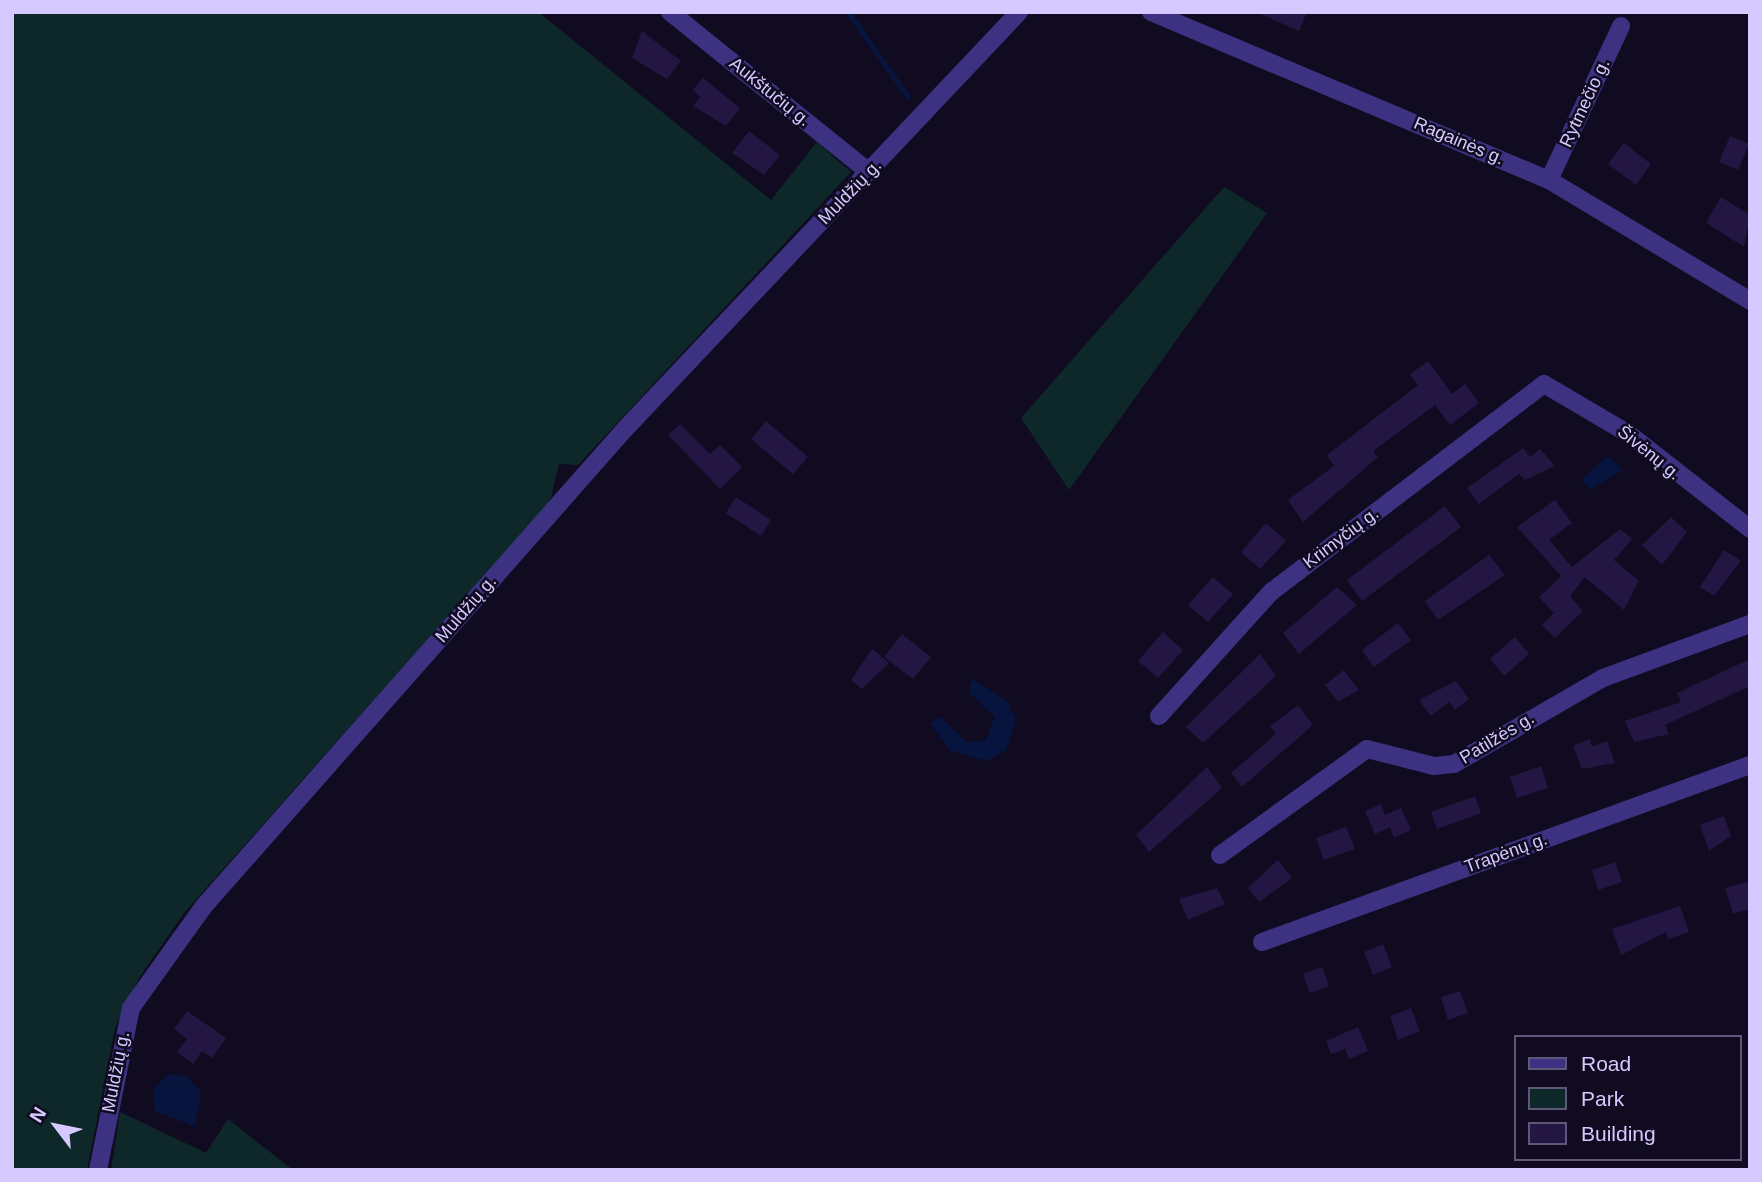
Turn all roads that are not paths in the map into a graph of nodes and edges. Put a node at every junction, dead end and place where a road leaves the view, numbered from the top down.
1 (670, 12) edge
2 (1019, 12) edge
3 (1151, 12) edge
4 (1621, 26) dead end
5 (869, 172) junction
6 (1549, 180) junction
7 (1750, 301) edge
8 (1544, 384) joint
9 (1750, 528) edge
10 (1750, 624) edge
11 (1159, 716) dead end
12 (1750, 765) edge
13 (1220, 855) dead end
14 (1262, 942) dead end
15 (99, 1170) edge

1 - 5 street, Aukštučių g.
2 - 5 street, Muldžių g.
3 - 6 street, Ragainės g.
4 - 6 street, Rytmečio g.
5 - 15 street, Muldžių g.
6 - 7 street, Ragainės g.
8 - 9 street, Šivėnų g.
8 - 11 street, Krimyčių g.
10 - 13 street, Patilžės g.
12 - 14 street, Trapėnų g.

